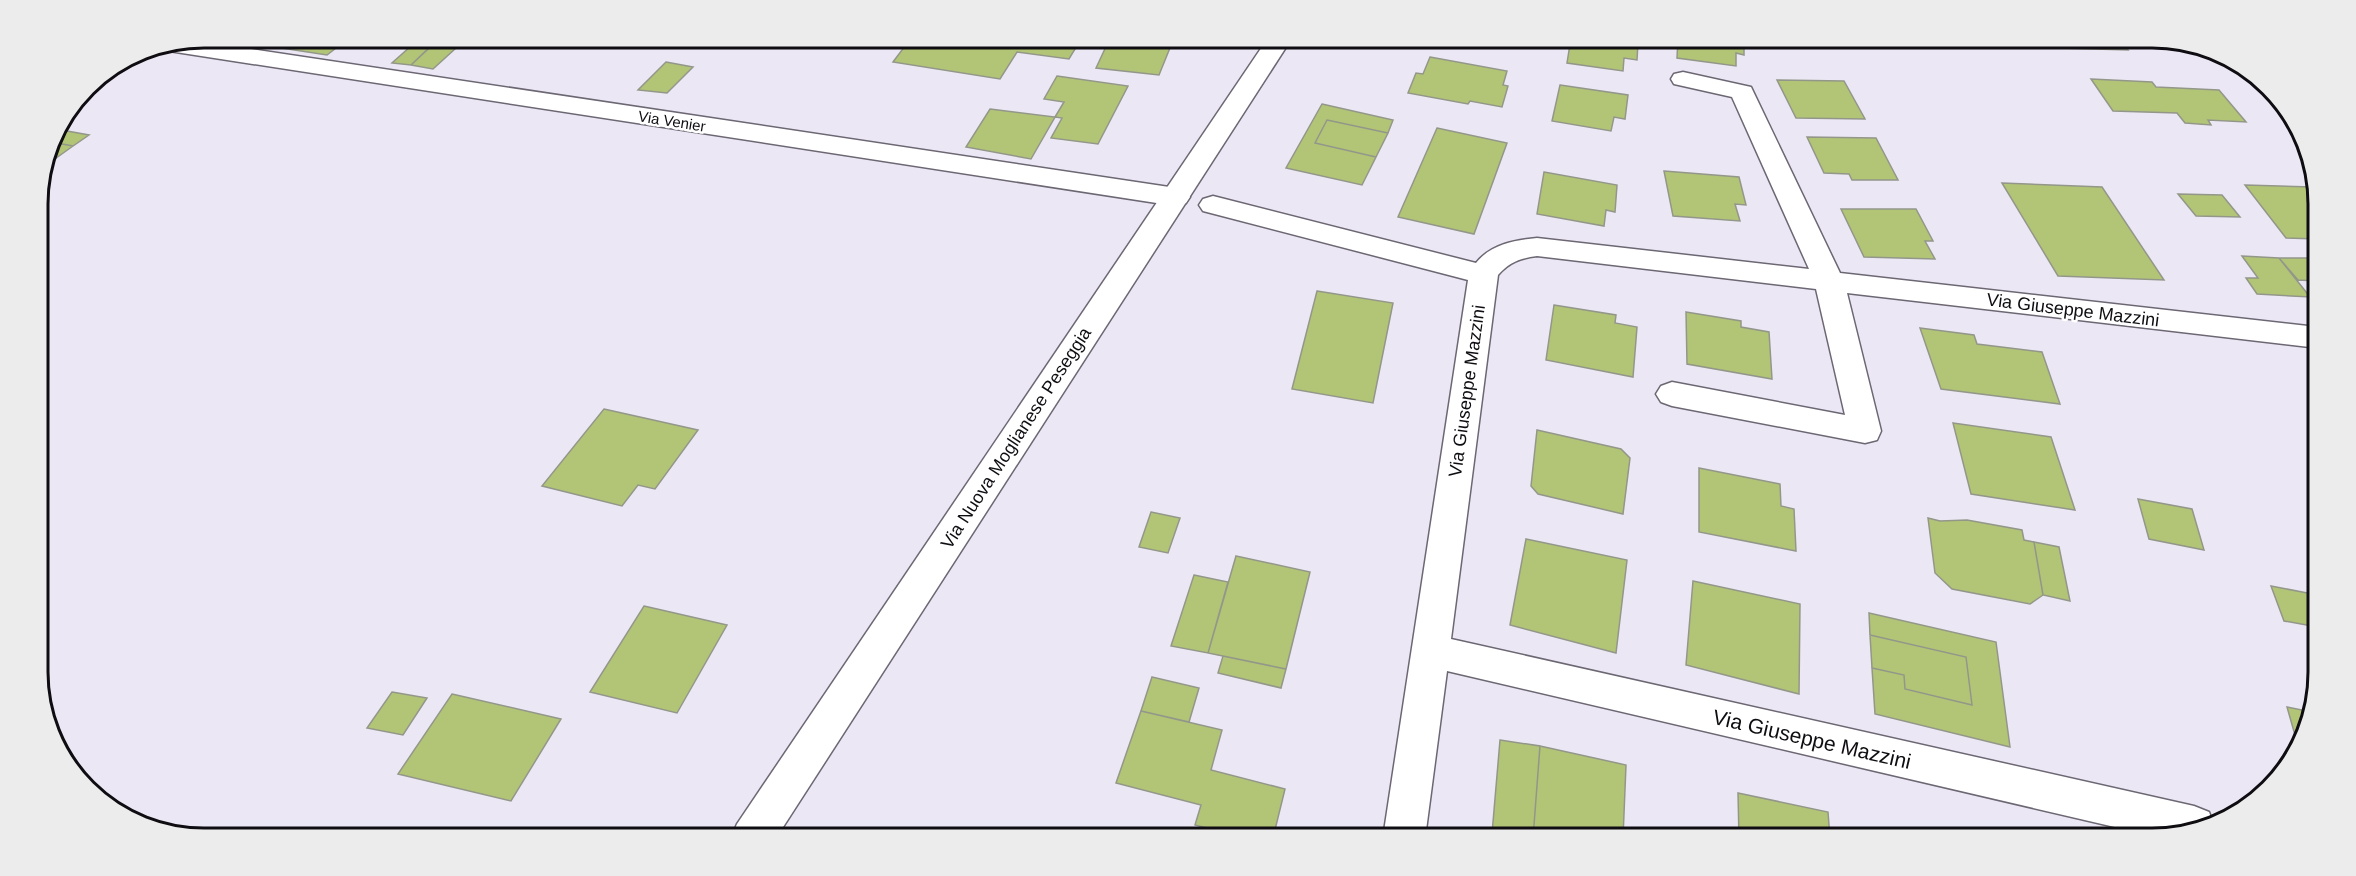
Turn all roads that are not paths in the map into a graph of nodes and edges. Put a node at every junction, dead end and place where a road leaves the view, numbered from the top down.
1 (195, 48) edge
2 (1273, 48) edge
3 (1683, 79) dead end
4 (1176, 197) junction
5 (1213, 206) dead end
6 (1483, 274) junction
7 (1829, 281) junction
8 (2308, 337) edge
9 (1672, 394) dead end
10 (1431, 651) junction
11 (2186, 824) edge
12 (759, 828) edge
13 (1405, 828) edge

1 - 4 street, Via Venier
2 - 4 street, Via Nuova Moglianese Peseggia
3 - 7 street
4 - 12 street, Via Nuova Moglianese Peseggia
5 - 6 street
6 - 7 street, Via Giuseppe Mazzini
6 - 10 street, Via Giuseppe Mazzini
7 - 8 street, Via Giuseppe Mazzini
7 - 9 street
10 - 11 street, Via Giuseppe Mazzini
10 - 13 street, Via Giuseppe Mazzini

